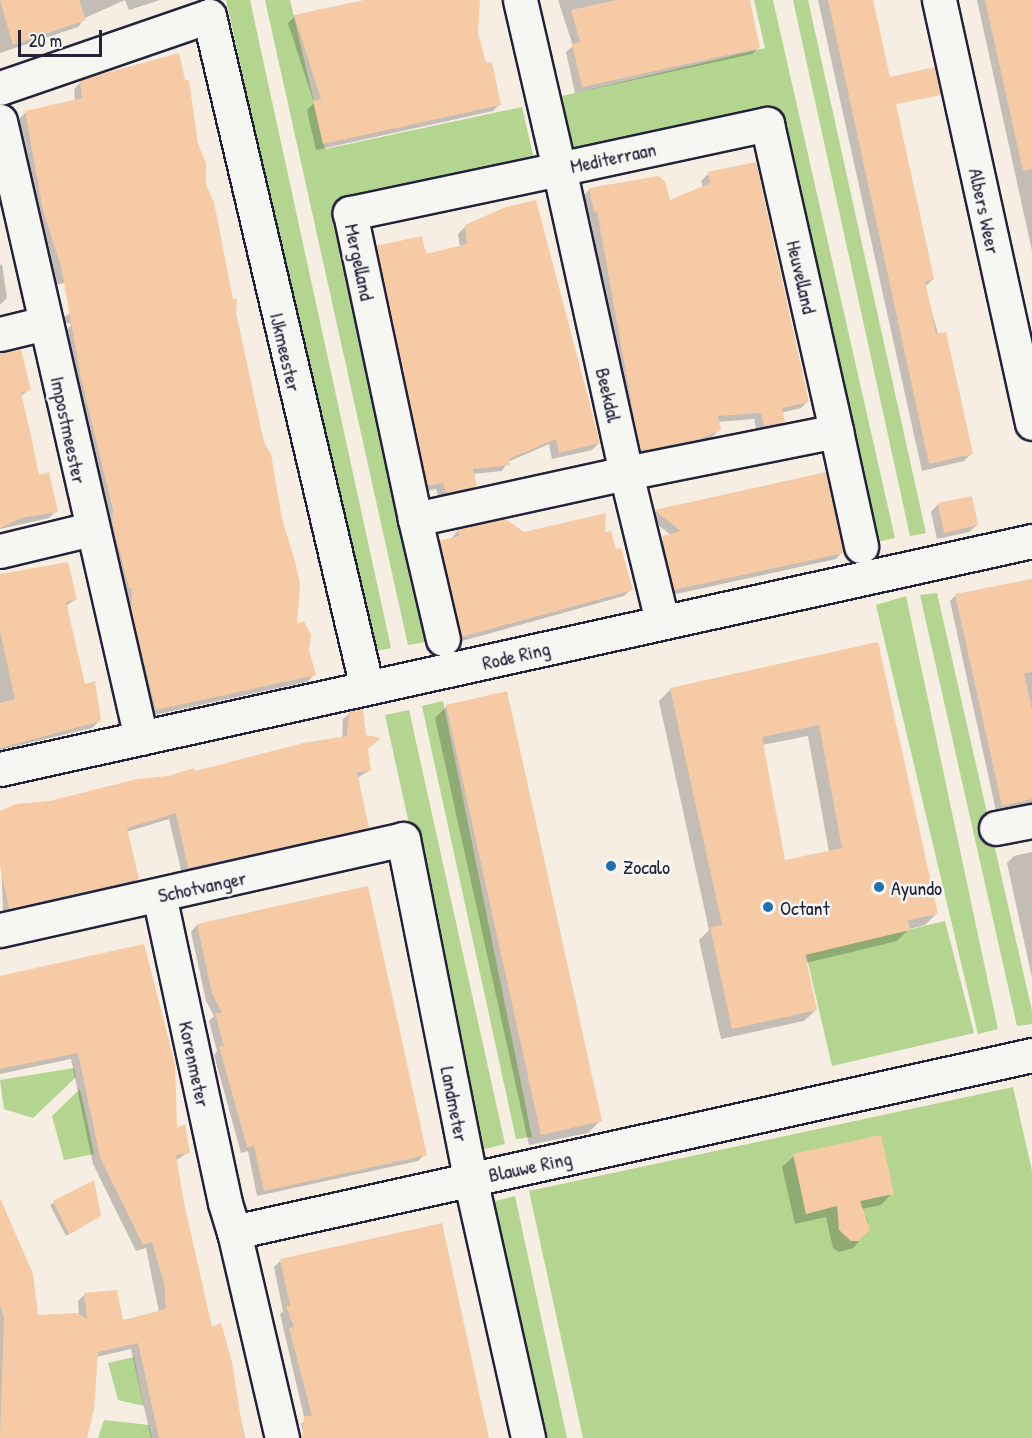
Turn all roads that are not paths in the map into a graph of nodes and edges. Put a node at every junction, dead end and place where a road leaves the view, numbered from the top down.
1 (520, 0) edge
2 (939, 0) edge
3 (0, 88) edge
4 (0, 121) edge
5 (767, 124) joint
6 (559, 169) junction
7 (45, 323) junction
8 (0, 334) edge
9 (1032, 423) edge
10 (836, 431) junction
11 (626, 473) junction
12 (415, 519) junction
13 (91, 529) junction
14 (1032, 541) edge
15 (861, 546) dead end
16 (0, 551) edge
17 (662, 621) junction
18 (443, 639) dead end
19 (367, 688) junction
20 (141, 738) junction
21 (0, 769) edge
22 (1032, 821) edge
23 (996, 828) dead end
24 (403, 839) joint
25 (159, 895) junction
26 (0, 930) edge
27 (1032, 1055) edge
28 (470, 1178) junction
29 (234, 1232) junction
30 (282, 1438) edge
31 (528, 1438) edge

1 - 6 street, Mediterraan
2 - 9 street, Albers Weer
3 - 19 street, IJkmeester
4 - 7 street, Impostmeester
5 - 6 street, Mediterraan
5 - 10 street, Heuvelland
6 - 11 street, Beekdal
6 - 12 street, Mergelland
7 - 8 street
7 - 13 street, Impostmeester
10 - 11 street
10 - 15 street, Heuvelland
11 - 12 street
11 - 17 street, Beekdal
12 - 18 street, Mergelland
13 - 16 street
13 - 20 street, Impostmeester
14 - 17 street, Rode Ring
17 - 19 street, Rode Ring
19 - 20 street, Rode Ring
20 - 21 street, Rode Ring
22 - 23 street
24 - 25 street, Schotvanger
24 - 28 street, Landmeter
25 - 26 street, Schotvanger
25 - 29 street, Korenmeter
27 - 28 street, Blauwe Ring
28 - 29 street, Blauwe Ring
28 - 31 street, Landmeter
29 - 30 street

